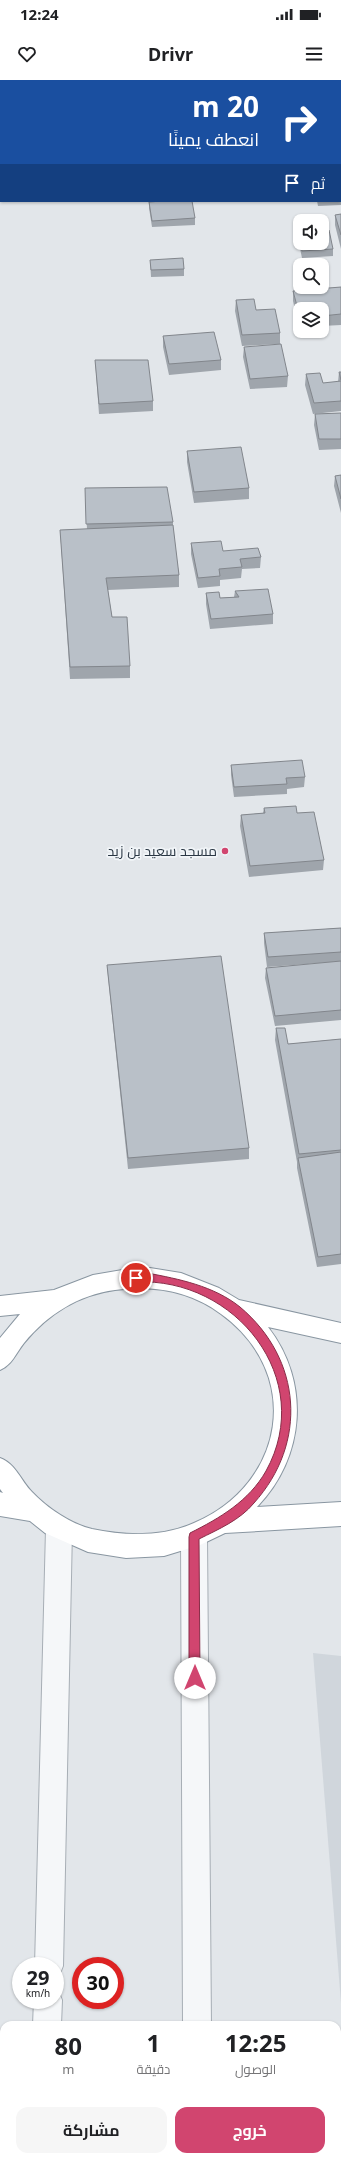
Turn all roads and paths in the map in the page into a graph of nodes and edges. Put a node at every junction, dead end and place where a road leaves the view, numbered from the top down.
1 (55, 1300) junction
2 (0, 1306) edge
3 (236, 1310) junction
4 (341, 1333) edge
5 (0, 1359) edge
6 (0, 1469) edge
7 (0, 1504) edge
8 (31, 1510) junction
9 (341, 1514) edge
10 (224, 1521) junction
11 (59, 1529) junction
12 (194, 1537) junction
13 (49, 1957) edge
14 (48, 2009) edge
15 (47, 2021) edge
16 (197, 2021) edge

1 - 2 highway
1 - 3 highway
1 - 5 highway
3 - 4 highway
3 - 10 highway
6 - 8 highway
7 - 8 highway
8 - 11 highway
9 - 10 highway
10 - 12 highway
11 - 12 highway
11 - 13 street
12 - 16 street
14 - 15 street

